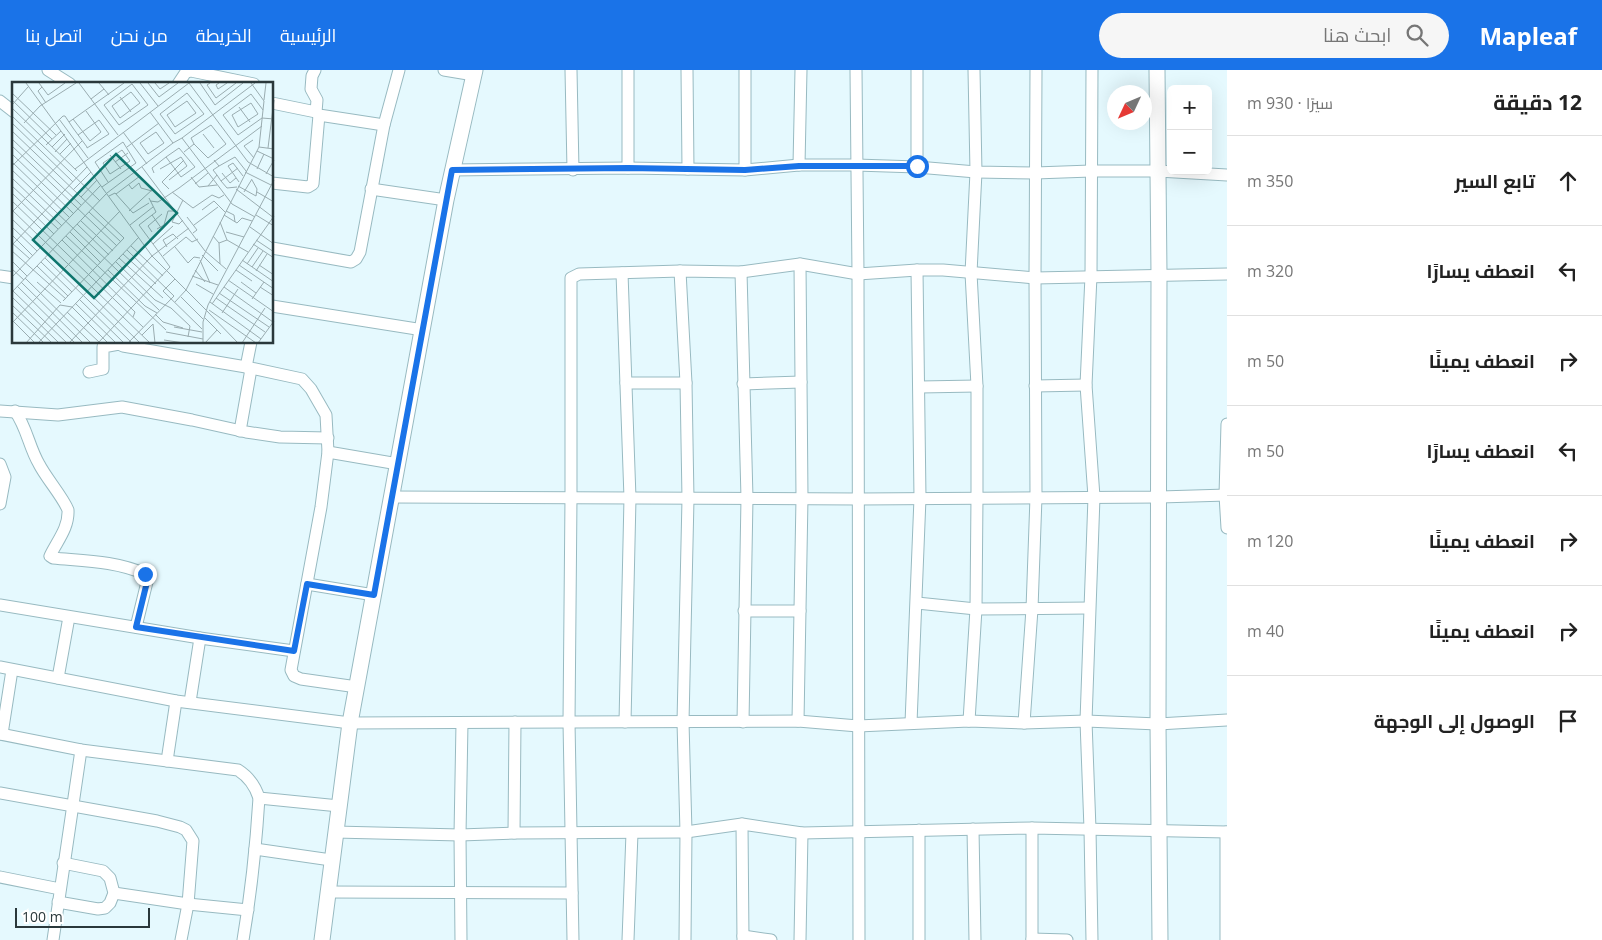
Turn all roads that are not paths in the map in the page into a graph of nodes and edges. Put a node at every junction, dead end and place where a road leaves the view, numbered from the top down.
1 (48, 70) edge
2 (315, 70) edge
3 (399, 70) edge
4 (444, 70) edge
5 (571, 70) edge
6 (628, 70) edge
7 (687, 70) edge
8 (745, 70) edge
9 (801, 70) edge
10 (856, 70) edge
11 (918, 70) edge
12 (974, 70) edge
13 (1036, 70) edge
14 (1092, 70) edge
15 (1157, 70) edge
16 (474, 73) edge
17 (224, 77) edge
18 (67, 82) edge
19 (179, 82) edge
20 (245, 82) edge
21 (0, 101) edge
22 (274, 103) edge
23 (12, 110) edge
24 (317, 114) junction
25 (384, 125) junction
26 (856, 165) junction
27 (799, 166) junction
28 (917, 166) junction
29 (628, 168) junction
30 (688, 169) junction
31 (452, 170) junction
32 (573, 170) junction
33 (745, 170) junction
34 (1091, 171) junction
35 (1158, 171) junction
36 (976, 172) junction
37 (1035, 173) junction
38 (1227, 175) edge
39 (274, 183) edge
40 (371, 189) junction
41 (446, 200) junction
42 (274, 248) edge
43 (800, 264) junction
44 (917, 270) junction
45 (680, 271) junction
46 (622, 272) junction
47 (741, 272) junction
48 (971, 273) junction
49 (858, 274) junction
50 (1159, 274) junction
51 (1227, 274) edge
52 (1091, 276) junction
53 (1035, 278) junction
54 (274, 306) edge
55 (423, 330) junction
56 (120, 344) edge
57 (251, 344) edge
58 (101, 345) edge
59 (249, 368) junction
60 (89, 372) dead end
61 (801, 382) junction
62 (686, 383) junction
63 (626, 384) junction
64 (743, 384) junction
65 (1086, 385) junction
66 (977, 386) junction
67 (1035, 386) junction
68 (920, 387) junction
69 (15, 412) junction
70 (0, 414) edge
71 (1227, 424) edge
72 (240, 431) junction
73 (328, 438) junction
74 (328, 452) junction
75 (0, 464) edge
76 (398, 464) junction
77 (1226, 495) edge
78 (392, 497) junction
79 (977, 497) junction
80 (1036, 497) junction
81 (1094, 497) junction
82 (1160, 497) junction
83 (571, 498) junction
84 (630, 498) junction
85 (747, 498) junction
86 (802, 498) junction
87 (920, 498) junction
88 (688, 499) junction
89 (859, 499) junction
90 (0, 504) edge
91 (1227, 528) edge
92 (307, 584) junction
93 (374, 595) junction
94 (917, 603) junction
95 (0, 605) edge
96 (1089, 608) junction
97 (976, 609) junction
98 (1032, 609) junction
99 (744, 611) junction
100 (800, 611) junction
101 (69, 617) junction
102 (136, 627) junction
103 (200, 638) junction
104 (294, 651) junction
105 (6, 668) edge
106 (58, 678) junction
107 (357, 687) junction
108 (176, 701) junction
109 (190, 702) junction
110 (1227, 720) edge
111 (798, 721) junction
112 (969, 721) junction
113 (1086, 721) junction
114 (515, 722) junction
115 (569, 722) junction
116 (625, 722) junction
117 (683, 722) junction
118 (743, 722) junction
119 (350, 723) junction
120 (462, 723) junction
121 (911, 723) junction
122 (1024, 723) junction
123 (1158, 724) junction
124 (858, 726) junction
125 (1, 734) edge
126 (81, 750) junction
127 (167, 761) junction
128 (0, 793) edge
129 (259, 798) junction
130 (338, 806) junction
131 (73, 807) junction
132 (742, 824) junction
133 (1032, 828) junction
134 (1090, 828) junction
135 (973, 829) junction
136 (919, 830) junction
137 (1160, 831) junction
138 (335, 832) junction
139 (686, 832) junction
140 (802, 832) junction
141 (858, 832) junction
142 (1226, 832) edge
143 (514, 833) junction
144 (571, 833) junction
145 (632, 833) junction
146 (460, 835) junction
147 (256, 849) junction
148 (331, 860) junction
149 (63, 863) junction
150 (0, 877) edge
151 (60, 889) junction
152 (328, 892) junction
153 (114, 893) junction
154 (461, 893) junction
155 (572, 893) junction
156 (58, 902) junction
157 (188, 904) junction
158 (248, 910) junction
159 (743, 938) edge
160 (1032, 939) edge
161 (1227, 939) edge
162 (53, 940) edge
163 (181, 940) edge
164 (243, 940) edge
165 (322, 940) edge
166 (461, 940) edge
167 (573, 940) edge
168 (628, 940) edge
169 (685, 940) edge
170 (771, 940) edge
171 (800, 940) edge
172 (859, 940) edge
173 (919, 940) edge
174 (975, 940) edge
175 (1067, 940) edge
176 (1092, 940) edge
177 (1160, 940) edge

1 - 18 street
2 - 24 street
3 - 25 street
4 - 16 street
5 - 32 street
6 - 29 street
7 - 30 street
8 - 33 street
9 - 27 street
10 - 26 street
11 - 28 street
12 - 36 street
13 - 37 street
14 - 34 street
15 - 35 street
16 - 31 street
17 - 19 street
17 - 20 street
21 - 23 street
22 - 24 street
24 - 25 street
24 - 39 street
25 - 40 street
26 - 27 street
26 - 28 street
26 - 49 street
27 - 33 street
28 - 36 street
29 - 30 street
29 - 32 street
30 - 33 street
31 - 32 street
31 - 41 street
34 - 35 street
34 - 37 street
34 - 52 street
35 - 38 street
35 - 50 street
36 - 37 street
36 - 48 street
37 - 53 street
40 - 41 street
40 - 42 street
41 - 55 street
43 - 47 street
43 - 49 street
43 - 61 street
44 - 48 street
44 - 49 street
44 - 68 street
45 - 46 street
45 - 47 street
45 - 62 street
46 - 63 street
46 - 83 street
47 - 64 street
48 - 53 street
48 - 66 street
49 - 89 street
50 - 51 street
50 - 52 street
50 - 82 street
52 - 53 street
52 - 65 street
53 - 67 street
54 - 55 street
55 - 76 street
56 - 59 street
57 - 59 street
58 - 60 street
59 - 72 street
59 - 73 street
61 - 64 street
61 - 86 street
62 - 63 street
62 - 88 street
63 - 84 street
64 - 85 street
65 - 67 street
65 - 81 street
66 - 68 street
66 - 79 street
67 - 80 street
68 - 87 street
69 - 70 street
69 - 72 street
69 - 102 street
71 - 77 street
72 - 73 street
73 - 74 street
74 - 76 street
74 - 92 street
75 - 90 street
76 - 78 street
77 - 82 street
77 - 91 street
78 - 83 street
78 - 93 street
79 - 80 street
79 - 87 street
79 - 97 street
80 - 81 street
80 - 98 street
81 - 82 street
81 - 96 street
82 - 123 street
83 - 84 street
83 - 115 street
84 - 88 street
84 - 116 street
85 - 86 street
85 - 88 street
85 - 99 street
86 - 89 street
86 - 100 street
87 - 89 street
87 - 94 street
88 - 117 street
89 - 124 street
92 - 93 street
92 - 104 street
93 - 107 street
94 - 97 street
94 - 121 street
95 - 101 street
96 - 98 street
96 - 113 street
97 - 98 street
97 - 112 street
98 - 122 street
99 - 100 street
99 - 118 street
100 - 111 street
101 - 102 street
101 - 106 street
102 - 103 street
103 - 104 street
103 - 109 street
104 - 107 street
105 - 106 street
105 - 125 street
106 - 108 street
107 - 119 street
108 - 109 street
108 - 127 street
109 - 119 street
110 - 123 street
111 - 118 street
111 - 124 street
112 - 121 street
112 - 122 street
113 - 122 street
113 - 123 street
113 - 134 street
114 - 115 street
114 - 120 street
114 - 143 street
115 - 116 street
115 - 144 street
116 - 117 street
117 - 118 street
117 - 139 street
119 - 120 street
119 - 130 street
120 - 146 street
121 - 124 street
123 - 137 street
124 - 141 street
125 - 126 street
126 - 127 street
126 - 131 street
127 - 129 street
128 - 131 street
129 - 130 street
129 - 147 street
130 - 138 street
131 - 149 street
131 - 157 street
132 - 139 street
132 - 140 street
132 - 159 street
133 - 134 street
133 - 135 street
133 - 160 street
134 - 137 street
134 - 176 street
135 - 136 street
135 - 174 street
136 - 141 street
136 - 173 street
137 - 142 street
137 - 177 street
138 - 146 street
138 - 148 street
139 - 145 street
139 - 169 street
140 - 141 street
140 - 171 street
141 - 172 street
142 - 161 street
143 - 144 street
143 - 146 street
144 - 145 street
144 - 155 street
145 - 168 street
146 - 154 street
147 - 148 street
147 - 158 street
148 - 152 street
149 - 151 street
149 - 153 street
150 - 151 street
151 - 156 street
152 - 154 street
152 - 165 street
153 - 156 street
153 - 157 street
154 - 155 street
154 - 166 street
155 - 167 street
156 - 162 street
157 - 158 street
157 - 163 street
158 - 164 street
159 - 170 street
160 - 175 street

